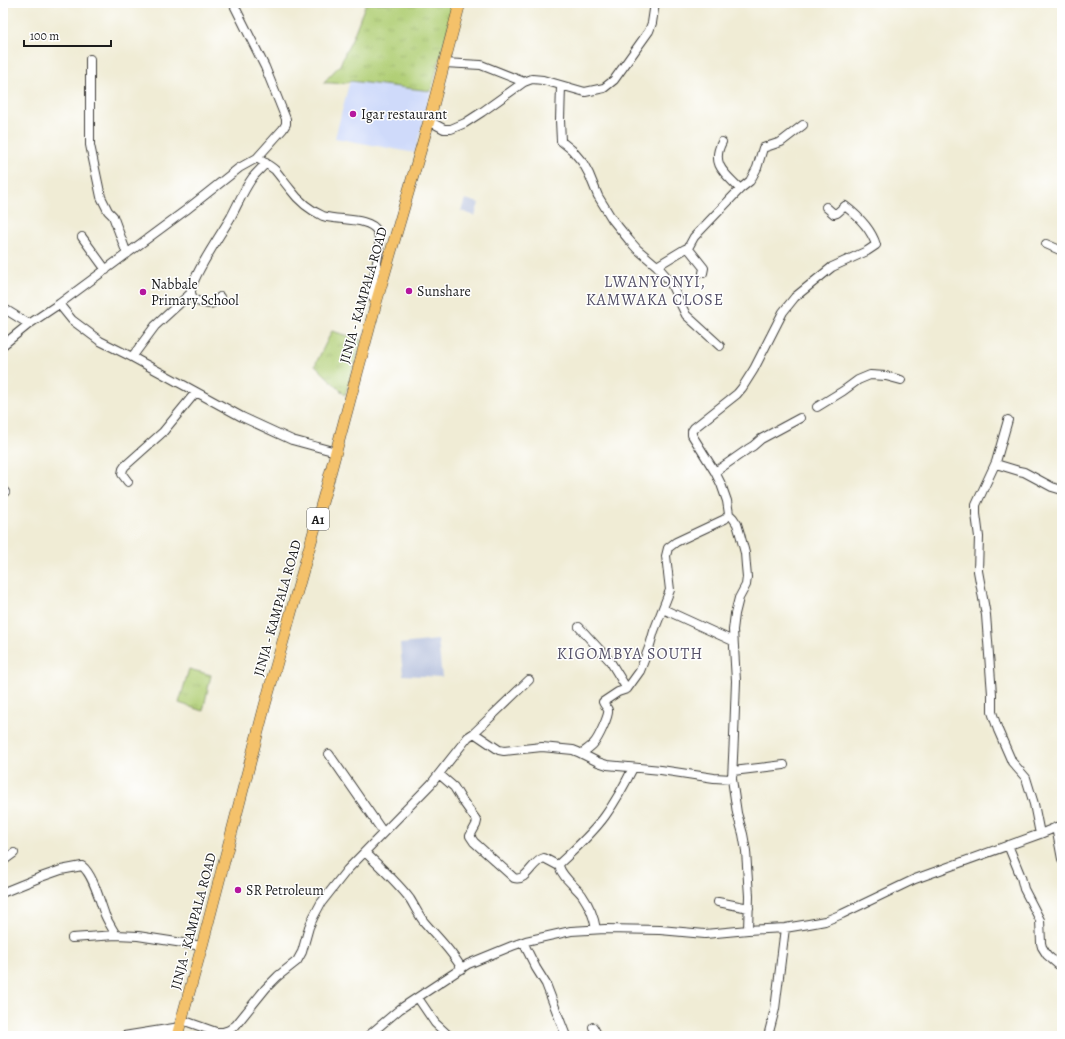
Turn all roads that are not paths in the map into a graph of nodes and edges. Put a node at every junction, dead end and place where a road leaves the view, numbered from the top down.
1 (233, 3) edge
2 (460, 3) edge
3 (655, 3) edge
4 (90, 59) dead end
5 (444, 63) junction
6 (524, 82) junction
7 (561, 86) junction
8 (429, 121) junction
9 (803, 125) dead end
10 (722, 142) dead end
11 (257, 158) junction
12 (266, 163) junction
13 (740, 189) junction
14 (826, 207) dead end
15 (82, 237) dead end
16 (1046, 244) dead end
17 (688, 248) junction
18 (1062, 251) edge
19 (127, 254) junction
20 (657, 266) junction
21 (106, 270) junction
22 (703, 272) dead end
23 (191, 293) junction
24 (220, 298) dead end
25 (376, 303) junction
26 (59, 304) junction
27 (3, 308) edge
28 (29, 324) junction
29 (3, 345) edge
30 (720, 346) dead end
31 (132, 357) junction
32 (901, 380) dead end
33 (196, 392) junction
34 (817, 407) dead end
35 (800, 418) dead end
36 (1008, 420) dead end
37 (336, 452) junction
38 (996, 464) junction
39 (715, 472) junction
40 (128, 482) dead end
41 (1062, 490) edge
42 (729, 514) junction
43 (663, 609) junction
44 (579, 627) dead end
45 (733, 641) junction
46 (529, 680) dead end
47 (627, 689) junction
48 (474, 733) junction
49 (582, 753) junction
50 (329, 754) dead end
51 (784, 765) dead end
52 (633, 768) junction
53 (439, 774) junction
54 (732, 775) junction
55 (1059, 826) edge
56 (383, 832) junction
57 (1040, 834) junction
58 (1008, 845) junction
59 (14, 852) dead end
60 (365, 852) junction
61 (1062, 859) edge
62 (3, 861) edge
63 (559, 866) junction
64 (4, 892) edge
65 (718, 902) dead end
66 (749, 908) junction
67 (785, 928) junction
68 (596, 930) junction
69 (748, 930) junction
70 (116, 935) junction
71 (72, 938) dead end
72 (523, 942) junction
73 (202, 946) junction
74 (1062, 968) edge
75 (462, 969) junction
76 (418, 998) junction
77 (593, 1027) dead end
78 (179, 1028) edge
79 (124, 1036) edge
80 (368, 1036) edge
81 (449, 1036) edge
82 (566, 1036) edge
83 (598, 1036) edge
84 (768, 1036) edge

1 - 11 street
2 - 5 highway, JINJA - KAMPALA ROAD / A1
3 - 7 street
4 - 19 street
5 - 6 street
5 - 8 highway, JINJA - KAMPALA ROAD / A1
6 - 7 street
6 - 8 street
7 - 20 street
8 - 25 highway, JINJA - KAMPALA ROAD / A1
9 - 13 street
10 - 13 street
11 - 12 street
11 - 19 street
12 - 23 street
12 - 25 street
13 - 17 street
14 - 39 street
15 - 21 street
16 - 18 street
17 - 20 street
17 - 22 street
19 - 21 street
20 - 30 street
21 - 26 street
23 - 24 street
23 - 31 street
25 - 37 highway, JINJA - KAMPALA ROAD / A1
26 - 28 street
26 - 31 street
27 - 28 street
28 - 29 street
31 - 33 street
32 - 34 street
33 - 37 street
33 - 40 street
35 - 39 street
36 - 38 street
37 - 73 highway, JINJA - KAMPALA ROAD / A1
38 - 41 street
38 - 57 street
39 - 42 street
42 - 43 street
42 - 45 street
43 - 45 street
43 - 47 street
44 - 47 street
45 - 54 street
46 - 48 street
47 - 49 street
48 - 49 street
48 - 53 street
49 - 52 street
50 - 56 street
51 - 54 street
52 - 54 street
52 - 63 street
53 - 56 street
53 - 63 street
54 - 66 street
55 - 57 street
55 - 61 street
56 - 60 street
57 - 58 street
58 - 67 street
58 - 74 street
59 - 62 street
60 - 75 street
60 - 78 street
63 - 68 street
64 - 70 street
65 - 66 street
66 - 69 street
67 - 69 street
67 - 84 street
68 - 69 street
68 - 72 street
70 - 71 street
70 - 73 street
72 - 75 street
72 - 82 street
73 - 78 highway, JINJA - KAMPALA ROAD / A1
75 - 76 street
76 - 80 street
76 - 81 street
77 - 83 street
78 - 79 street

